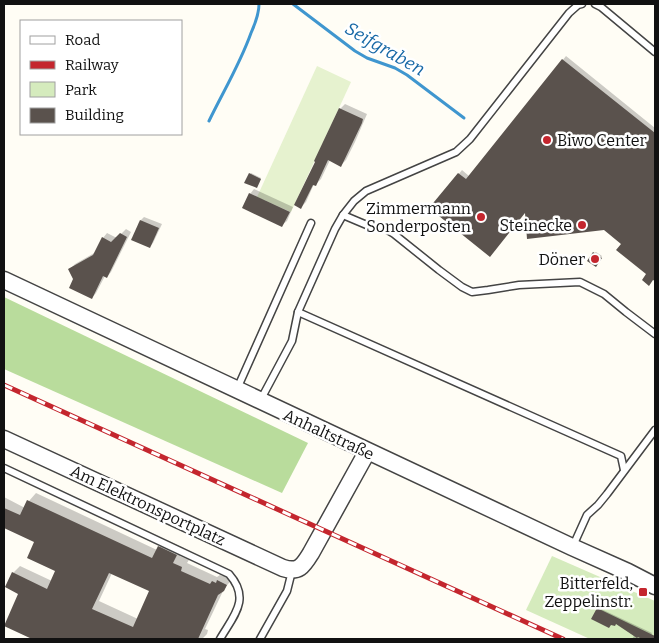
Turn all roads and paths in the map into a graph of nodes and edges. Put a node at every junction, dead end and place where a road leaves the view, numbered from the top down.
1 (582, 4) edge
2 (595, 4) edge
3 (655, 52) edge
4 (343, 215) junction
5 (311, 223) dead end
6 (4, 280) edge
7 (298, 312) junction
8 (655, 334) edge
9 (237, 390) junction
10 (260, 401) junction
11 (655, 430) edge
12 (4, 439) edge
13 (367, 452) junction
14 (4, 468) edge
15 (624, 470) junction
16 (572, 548) junction
17 (292, 570) junction
18 (655, 586) edge
19 (220, 639) edge
20 (260, 639) edge

1 - 4 lane
2 - 3 lane
4 - 7 lane
4 - 8 lane
5 - 9 lane
6 - 9 street, Anhaltstraße
7 - 10 lane
7 - 15 lane
9 - 10 street, Anhaltstraße
10 - 13 street, Anhaltstraße
11 - 15 lane
12 - 17 street, Am Elektronsportplatz
13 - 16 street, Anhaltstraße
13 - 17 street
14 - 19 lane
15 - 16 lane
16 - 18 street, Anhaltstraße
17 - 20 lane

